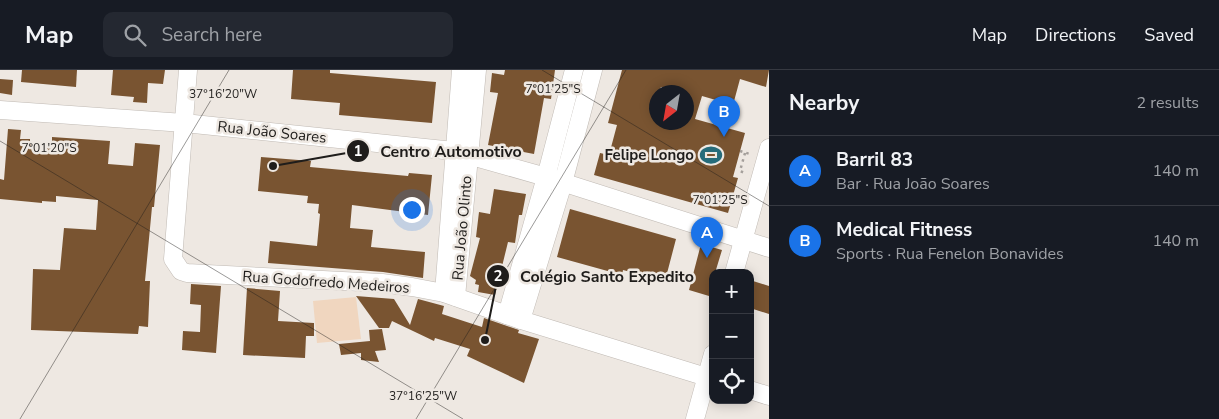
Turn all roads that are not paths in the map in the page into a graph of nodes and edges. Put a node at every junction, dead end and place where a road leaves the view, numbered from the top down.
1 (188, 70) edge
2 (461, 70) edge
3 (477, 70) edge
4 (574, 70) edge
5 (593, 70) edge
6 (0, 110) edge
7 (184, 123) junction
8 (769, 148) edge
9 (461, 152) junction
10 (554, 180) junction
11 (743, 240) junction
12 (769, 248) edge
13 (735, 269) edge
14 (450, 295) junction
15 (514, 318) junction
16 (709, 378) edge
17 (709, 381) edge
18 (754, 391) edge
19 (769, 396) edge
20 (695, 419) edge

1 - 7 street
2 - 9 street, Rua João Olinto
3 - 9 street, Rua João Olinto
4 - 10 street
5 - 10 street
6 - 7 street, Rua João Soares
7 - 9 street, Rua João Soares
7 - 14 street, Rua Godofredo Medeiros
8 - 11 street
9 - 10 street, Rua João Soares
9 - 14 street, Rua João Olinto
10 - 11 street, Rua João Soares
10 - 15 street
11 - 12 street, Rua João Soares
11 - 13 street
14 - 15 street, Rua Godofredo Medeiros
15 - 16 street, Rua Godofredo Medeiros
17 - 20 street
18 - 19 street

